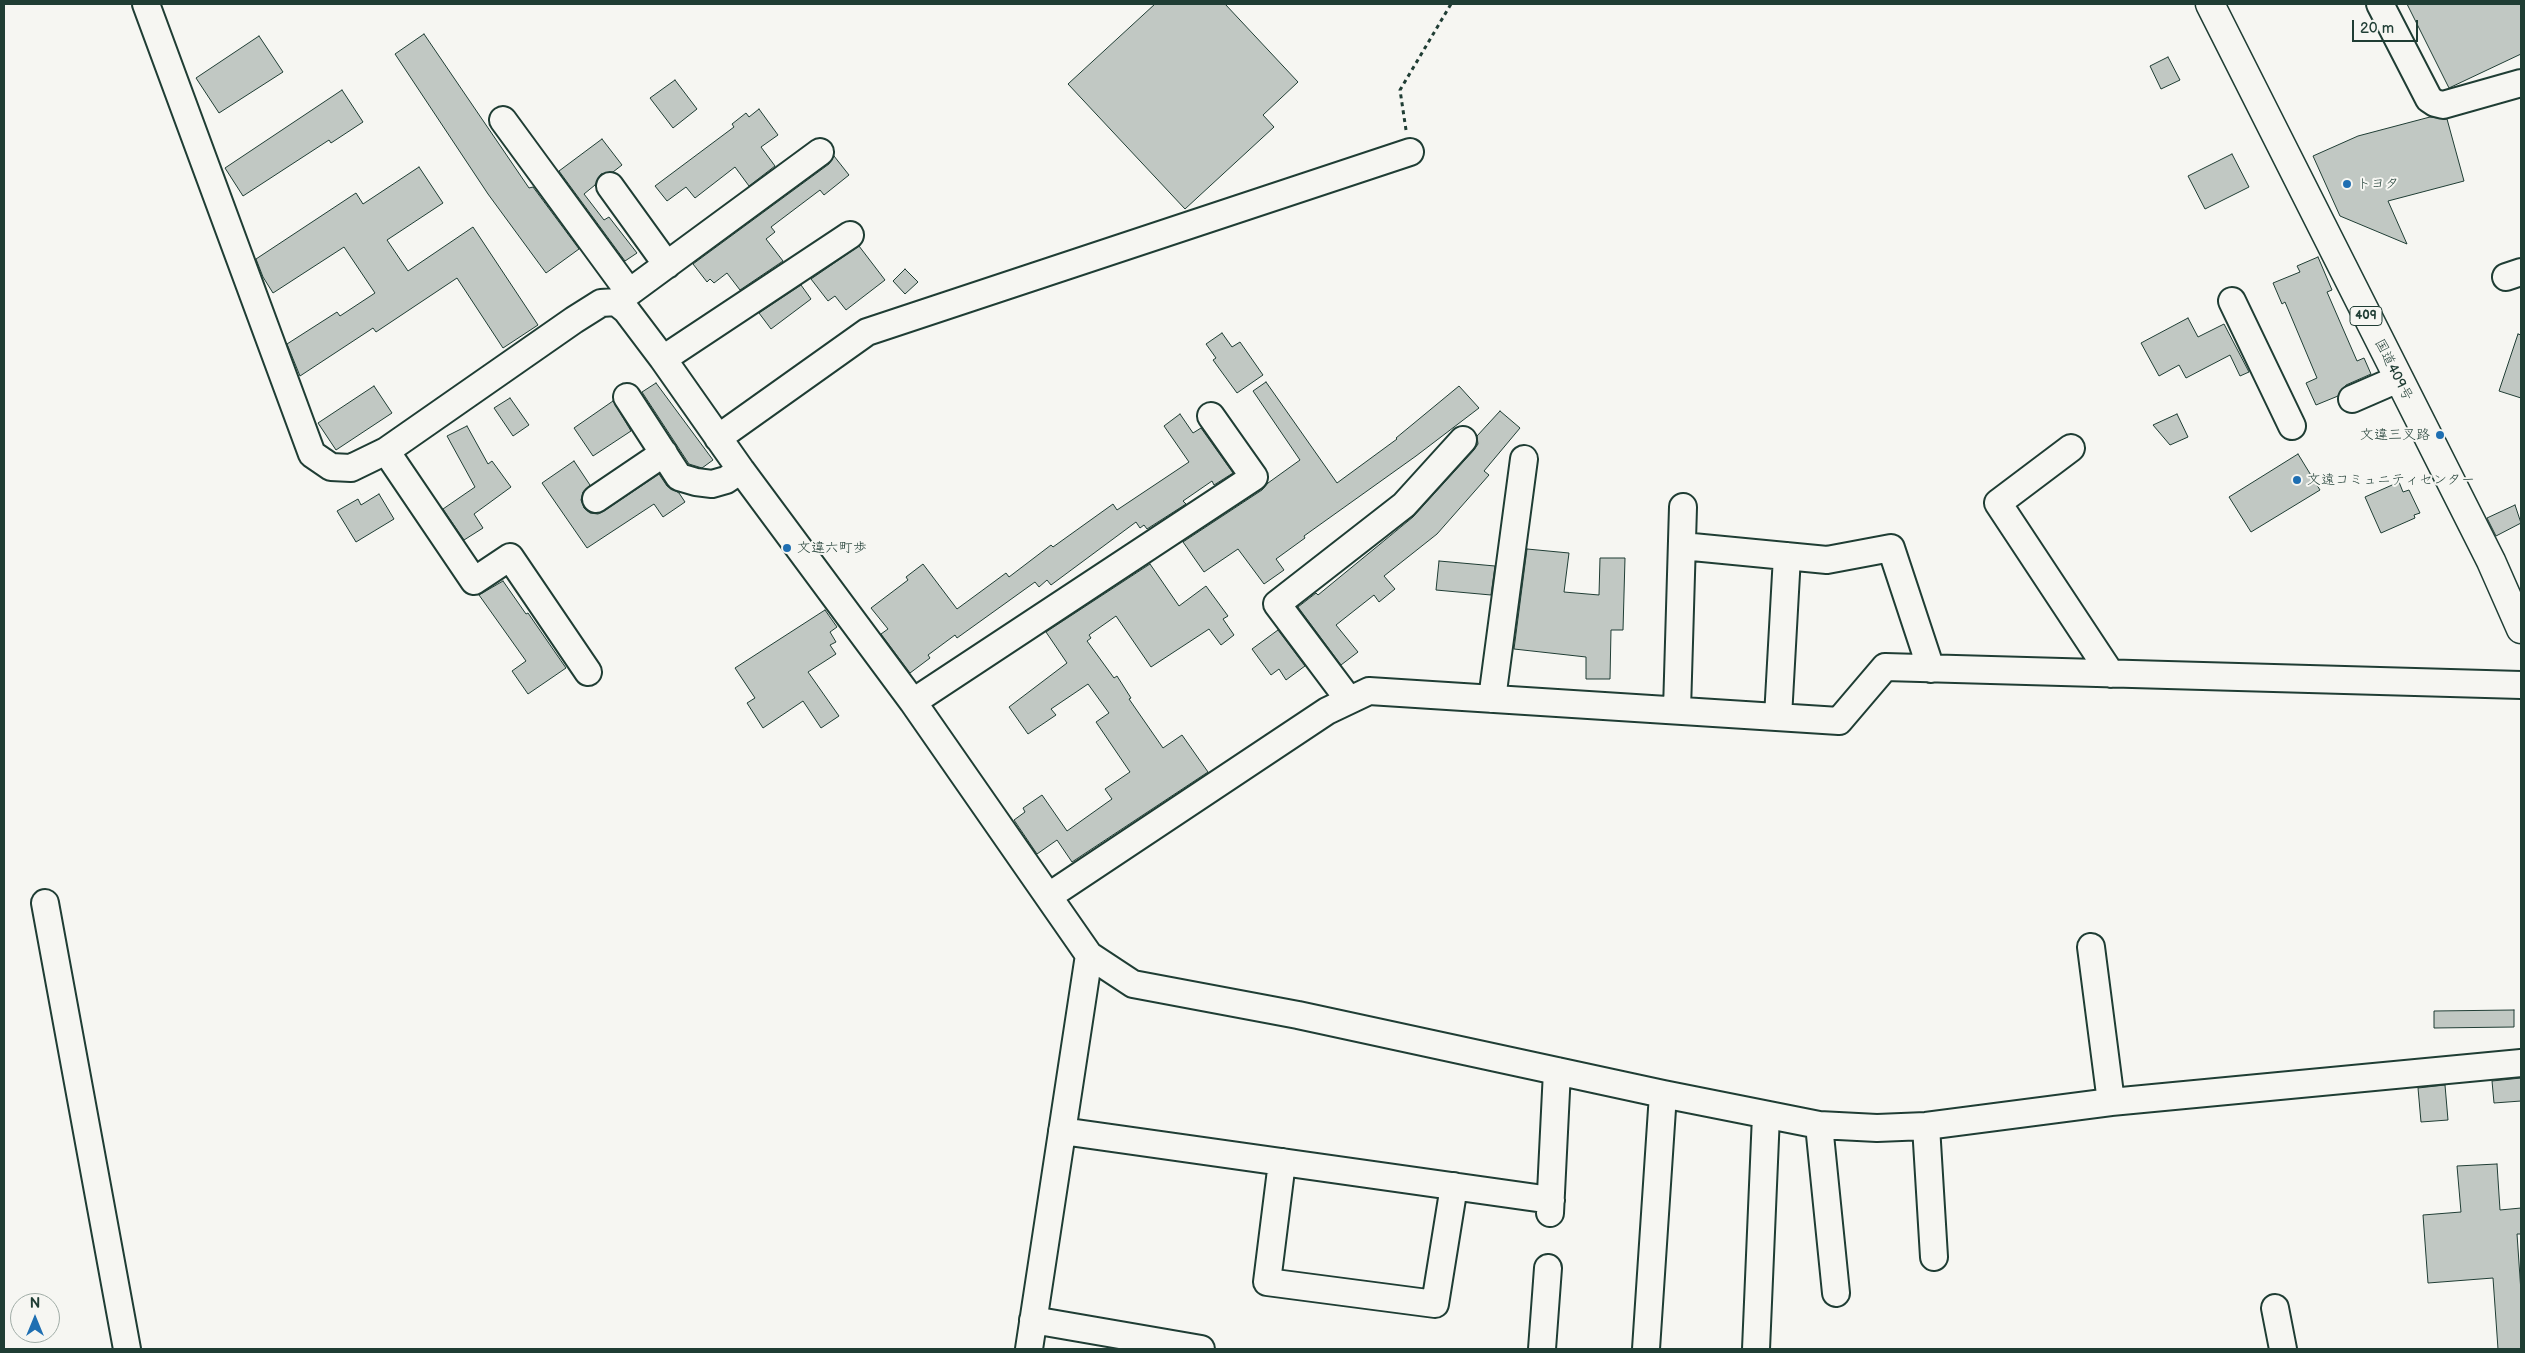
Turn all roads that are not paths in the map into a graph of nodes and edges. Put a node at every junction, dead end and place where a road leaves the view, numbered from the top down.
1 (146, 4) edge
2 (2210, 4) edge
3 (2380, 4) edge
4 (2521, 83) edge
5 (504, 120) dead end
6 (820, 152) dead end
7 (1410, 152) road end
8 (610, 186) dead end
9 (850, 235) dead end
10 (667, 265) junction
11 (623, 297) junction
12 (2232, 301) dead end
13 (663, 359) junction
14 (2398, 379) junction
15 (627, 397) dead end
16 (2352, 399) dead end
17 (1211, 416) dead end
18 (2292, 426) dead end
19 (718, 438) junction
20 (1463, 440) dead end
21 (2071, 448) dead end
22 (386, 451) junction
23 (664, 453) junction
24 (1524, 459) dead end
25 (741, 470) junction
26 (596, 499) dead end
27 (1683, 507) dead end
28 (1682, 546) junction
29 (1787, 556) junction
30 (2520, 621) edge
31 (1931, 669) junction
32 (588, 672) dead end
33 (2111, 674) junction
34 (2521, 685) edge
35 (1492, 699) junction
36 (1349, 700) junction
37 (913, 702) junction
38 (1677, 710) junction
39 (1778, 717) junction
40 (1049, 896) junction
41 (45, 903) dead end
42 (2091, 947) dead end
43 (1089, 955) junction
44 (2521, 1064) edge
45 (1557, 1071) junction
46 (1663, 1094) junction
47 (2111, 1102) junction
48 (1766, 1115) junction
49 (1819, 1125) junction
50 (1926, 1126) junction
51 (1062, 1131) junction
52 (1282, 1162) junction
53 (1454, 1186) junction
54 (1934, 1257) dead end
55 (1548, 1268) dead end
56 (1836, 1293) dead end
57 (2275, 1308) dead end
58 (1033, 1320) junction
59 (128, 1349) edge
60 (1029, 1349) edge
61 (1201, 1349) edge
62 (1542, 1349) edge
63 (1646, 1349) edge
64 (1756, 1349) edge
65 (2283, 1349) edge

1 - 22 street
2 - 14 highway, 国道409号 / 409
3 - 4 street
5 - 11 street
6 - 10 street
7 - 19 street
8 - 10 street
9 - 13 street
10 - 11 street
11 - 13 street
11 - 22 street
12 - 18 street
13 - 19 street
14 - 16 street
14 - 30 highway, 国道409号 / 409
15 - 23 street
17 - 37 street
19 - 25 street
20 - 36 street
21 - 33 street
22 - 32 street
23 - 25 street
23 - 26 street
24 - 35 street
25 - 37 street
27 - 28 street
28 - 29 street
28 - 38 street
29 - 31 street
29 - 39 street
31 - 33 street
31 - 39 street
33 - 34 street
35 - 36 street
35 - 38 street
36 - 40 street
37 - 40 street
38 - 39 street
40 - 43 street
41 - 59 street
42 - 47 street
43 - 45 street
43 - 51 street
44 - 47 street
45 - 46 street
45 - 53 street
46 - 48 street
46 - 63 street
47 - 50 street
48 - 49 street
48 - 64 street
49 - 50 street
49 - 56 street
50 - 54 street
51 - 52 street
51 - 58 street
52 - 53 street
52 - 53 street
55 - 62 street
57 - 65 street
58 - 60 street
58 - 61 street

